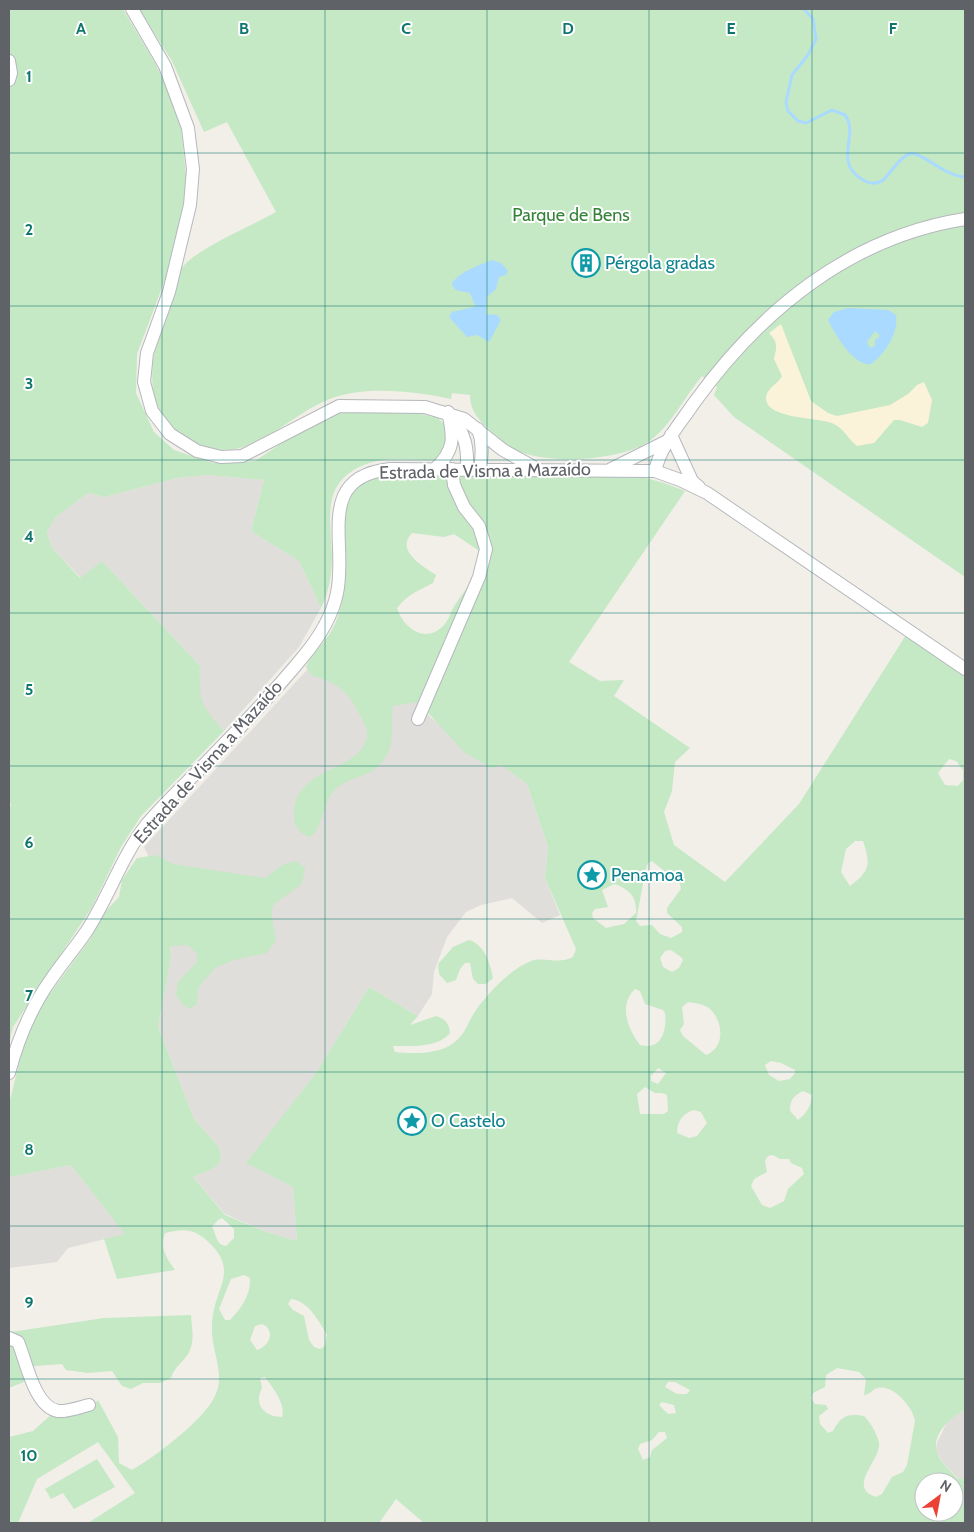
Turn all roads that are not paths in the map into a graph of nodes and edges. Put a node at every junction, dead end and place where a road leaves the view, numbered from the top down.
1 (132, 9) edge
2 (9, 61) edge
3 (9, 80) edge
4 (965, 218) edge
5 (448, 412) junction
6 (478, 429) junction
7 (669, 438) junction
8 (452, 469) junction
9 (473, 469) junction
10 (435, 470) junction
11 (609, 470) junction
12 (654, 471) junction
13 (542, 472) junction
14 (707, 493) junction
15 (965, 668) edge
16 (418, 719) dead end
17 (9, 1073) edge
18 (9, 1338) edge
19 (89, 1405) dead end

1 - 5 street
2 - 3 street
4 - 7 street
5 - 6 street
5 - 9 street
5 - 10 street
6 - 9 street
6 - 13 street
7 - 11 street
7 - 12 street
7 - 14 street
8 - 9 street, Estrada de Visma a Mazaído
8 - 10 street, Estrada de Visma a Mazaído
8 - 16 street
9 - 13 street, Estrada de Visma a Mazaído
10 - 17 street, Estrada de Visma a Mazaído
11 - 12 street, Estrada de Visma a Mazaído
11 - 13 street, Estrada de Visma a Mazaído
12 - 14 street, Estrada de Visma a Mazaído
14 - 15 street, Estrada de Visma a Mazaído
18 - 19 street

